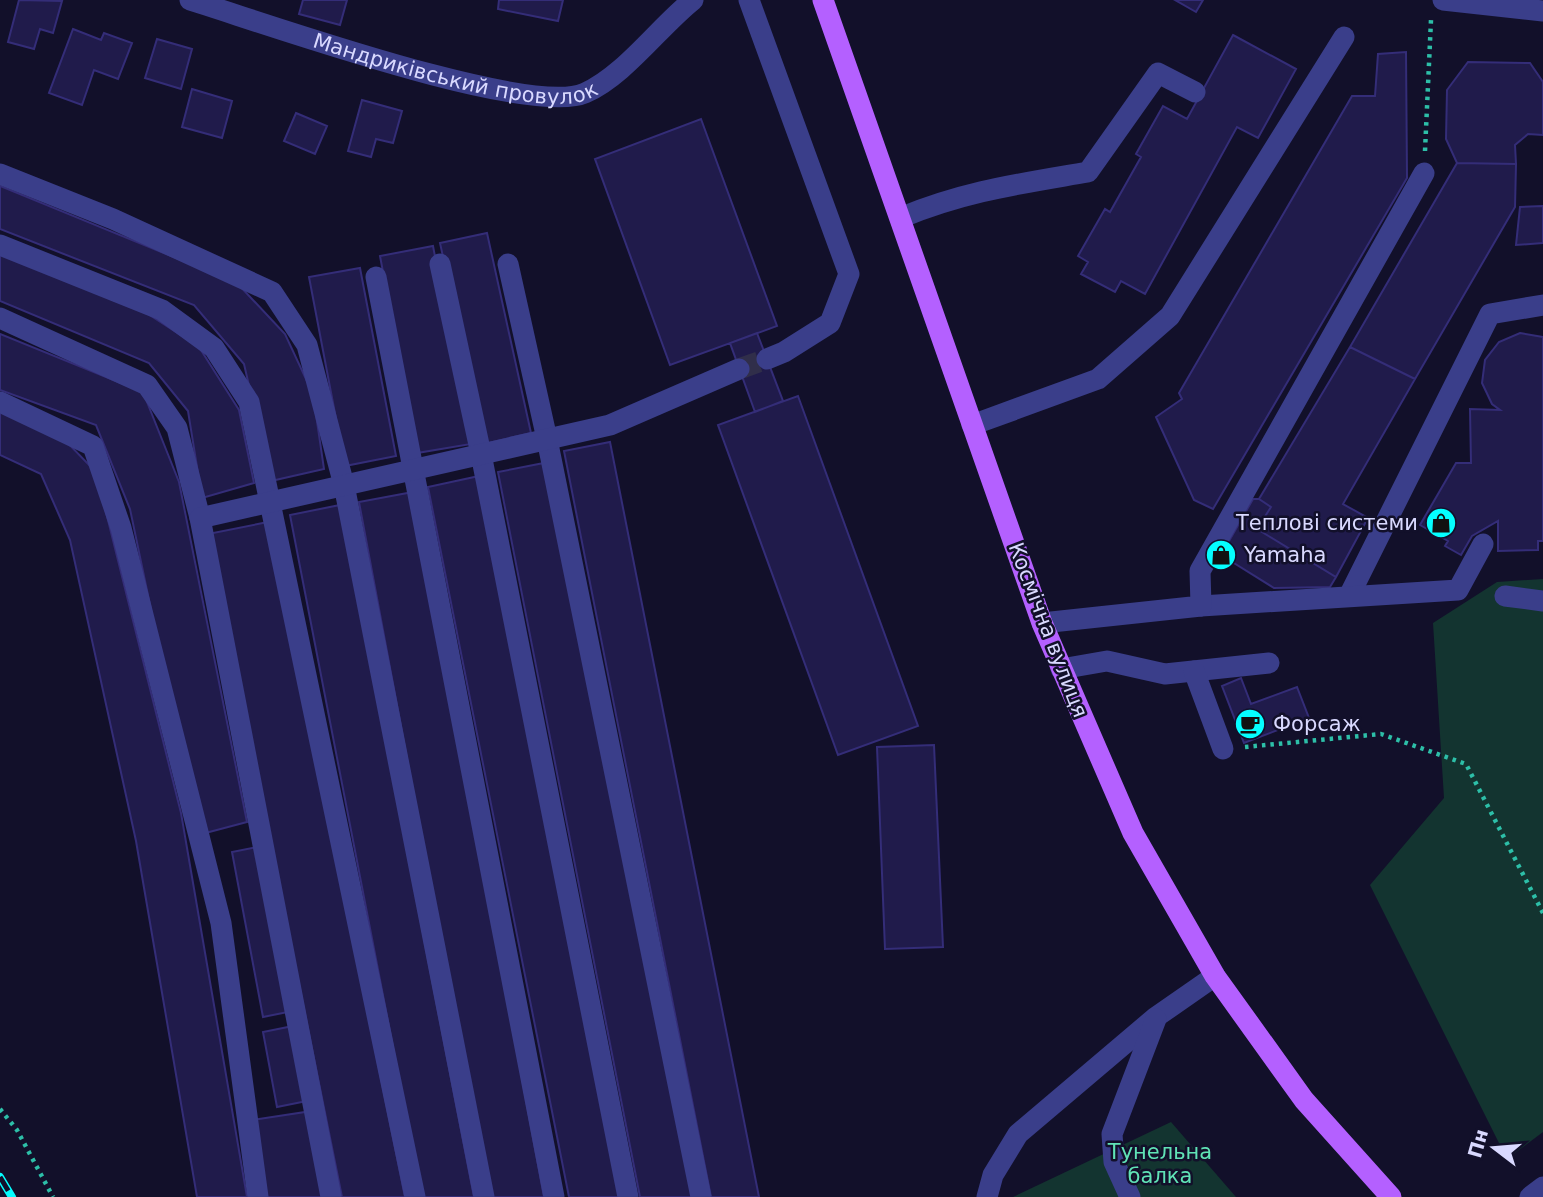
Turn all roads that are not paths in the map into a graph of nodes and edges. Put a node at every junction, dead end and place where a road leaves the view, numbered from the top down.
1 (190, 0) edge
2 (694, 0) edge
3 (749, 0) edge
4 (823, 0) edge
5 (1437, 7) edge
6 (1543, 11) edge
7 (1344, 37) dead end
8 (1195, 92) dead end
9 (1424, 173) road end
10 (0, 174) edge
11 (900, 219) junction
12 (0, 245) edge
13 (440, 264) dead end
14 (508, 264) dead end
15 (376, 278) dead end
16 (1543, 305) edge
17 (0, 318) edge
18 (767, 359) tunnel mouth
19 (739, 369) tunnel mouth
20 (0, 402) edge
21 (972, 425) junction
22 (547, 439) junction
23 (481, 454) junction
24 (415, 469) junction
25 (344, 485) junction
26 (272, 501) junction
27 (200, 518) junction
28 (1483, 544) dead end
29 (1349, 596) junction
30 (1505, 596) dead end
31 (1543, 601) edge
32 (1201, 606) junction
33 (1042, 623) junction
34 (1269, 663) dead end
35 (1061, 669) junction
36 (1194, 671) junction
37 (1223, 748) road end
38 (1215, 976) junction
39 (1156, 1017) junction
40 (1543, 1187) edge
41 (258, 1197) edge
42 (331, 1197) edge
43 (415, 1197) edge
44 (484, 1197) edge
45 (554, 1197) edge
46 (628, 1197) edge
47 (701, 1197) edge
48 (987, 1197) edge
49 (1129, 1197) edge
50 (1391, 1197) edge
51 (1530, 1197) edge

1 - 2 street, Мандриківський провулок
3 - 18 street
4 - 11 main road, Космічна вулиця
5 - 6 street
7 - 21 street
8 - 11 street
9 - 32 street
10 - 25 street
11 - 21 main road, Космічна вулиця
12 - 26 street
13 - 23 street
14 - 22 street
15 - 24 street
16 - 29 street
17 - 27 street
19 - 22 street
20 - 41 street
21 - 33 main road, Космічна вулиця
22 - 23 street
22 - 47 street
23 - 24 street
23 - 46 street
24 - 25 street
24 - 45 street
25 - 26 street
25 - 44 street
26 - 27 street
26 - 43 street
27 - 42 street
28 - 29 street
29 - 32 street
30 - 31 street
32 - 33 street
33 - 35 main road, Космічна вулиця
34 - 36 street
35 - 36 street
35 - 38 main road, Космічна вулиця
36 - 37 street
38 - 39 street
38 - 50 main road, Космічна вулиця
39 - 48 street
39 - 49 street
40 - 51 street

